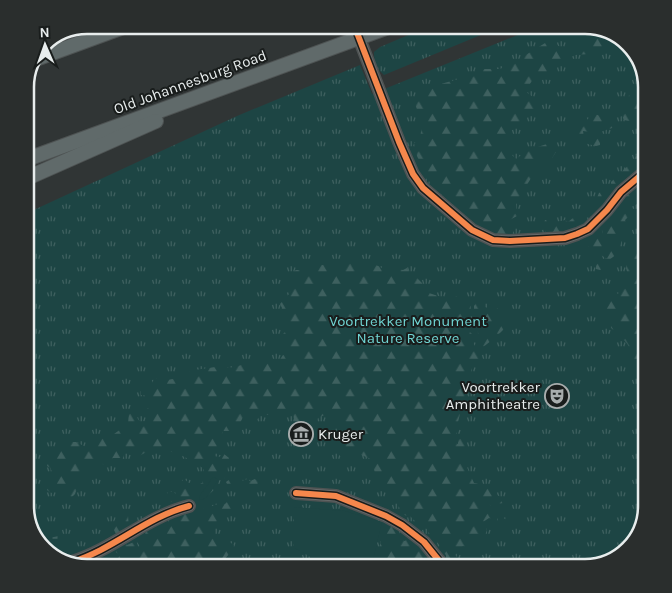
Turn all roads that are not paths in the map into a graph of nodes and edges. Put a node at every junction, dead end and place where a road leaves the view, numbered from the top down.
1 (104, 34) edge
2 (350, 34) edge
3 (358, 34) edge
4 (43, 57) edge
5 (271, 70) junction
6 (34, 157) edge
7 (34, 175) edge
8 (638, 178) edge
9 (296, 492) dead end
10 (189, 506) dead end
11 (82, 559) edge
12 (438, 559) edge

1 - 4 main road
2 - 5 main road, Old Johannesburg Road
3 - 8 street
5 - 6 main road, Old Johannesburg Road
5 - 7 main road
9 - 12 street
10 - 11 street

